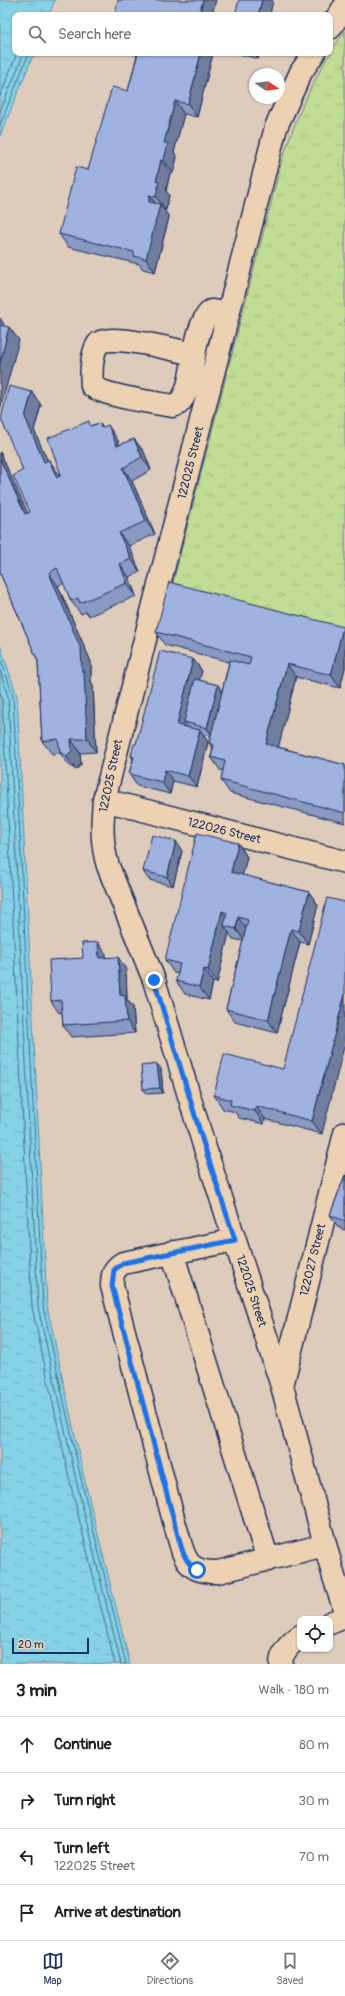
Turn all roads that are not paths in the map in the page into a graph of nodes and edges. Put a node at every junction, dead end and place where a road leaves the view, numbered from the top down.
1 (345, 6) edge
2 (333, 24) edge
3 (312, 56) edge
4 (228, 313) junction
5 (194, 354) junction
6 (104, 800) junction
7 (345, 862) edge
8 (345, 1133) edge
9 (235, 1240) junction
10 (172, 1252) junction
11 (282, 1386) junction
12 (325, 1545) junction
13 (268, 1560) junction
14 (340, 1575) edge
15 (345, 1611) edge
16 (345, 1617) edge
17 (333, 1622) edge
18 (297, 1638) edge
19 (281, 1664) edge

1 - 2 street
3 - 4 street, 122025 Street
4 - 5 street
4 - 6 street, 122025 Street
5 - 5 street
6 - 7 street, 122026 Street
6 - 9 street, 122025 Street
8 - 11 street, 122027 Street
9 - 10 street
9 - 11 street, 122025 Street
10 - 13 street
10 - 13 street
11 - 12 street, 122025 Street
12 - 13 street
12 - 14 street, 122025 Street
14 - 15 street, 122025 Street
16 - 17 street
18 - 19 street

